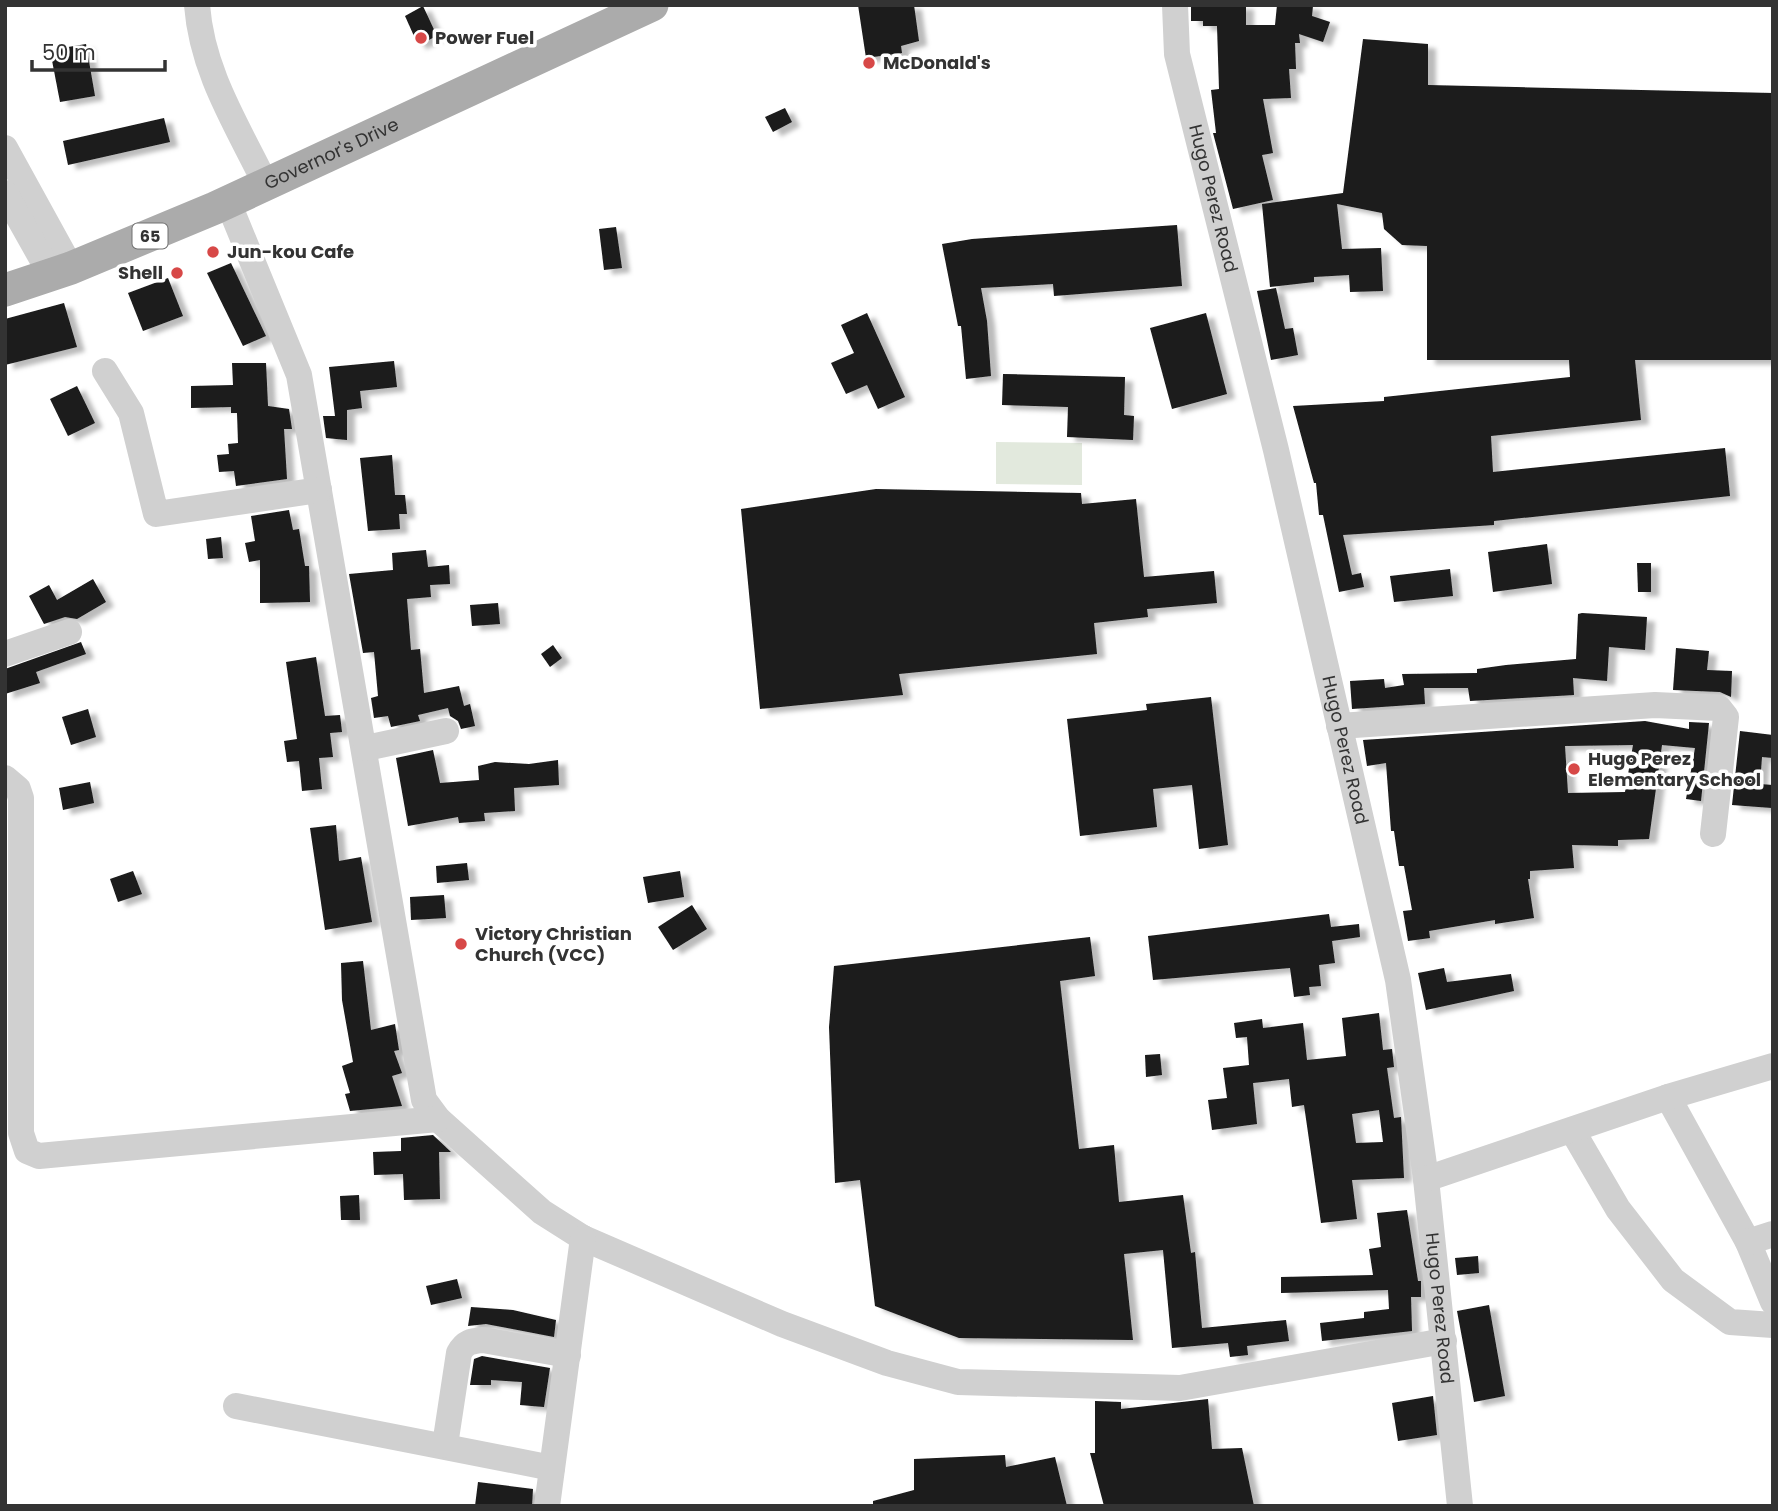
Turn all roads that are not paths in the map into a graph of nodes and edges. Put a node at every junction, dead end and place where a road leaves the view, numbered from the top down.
1 (197, 5) edge
2 (652, 5) edge
3 (1175, 5) edge
4 (5, 148) edge
5 (279, 179) junction
6 (5, 193) edge
7 (228, 202) junction
8 (61, 272) junction
9 (5, 290) edge
10 (105, 370) dead end
11 (318, 490) junction
12 (69, 632) dead end
13 (5, 654) edge
14 (1339, 726) junction
15 (446, 732) dead end
16 (366, 748) junction
17 (5, 778) edge
18 (1713, 834) dead end
19 (1773, 1066) edge
20 (1668, 1097) junction
21 (438, 1119) junction
22 (1572, 1130) junction
23 (1426, 1179) junction
24 (1773, 1234) edge
25 (583, 1238) junction
26 (1748, 1242) junction
27 (1773, 1302) edge
28 (1773, 1325) edge
29 (1444, 1341) junction
30 (568, 1355) junction
31 (236, 1406) dead end
32 (445, 1445) junction
33 (552, 1468) junction
34 (547, 1506) edge
35 (1460, 1506) edge

1 - 5 street
2 - 5 main road, Governor's Drive / 65
3 - 14 street, Hugo Perez Road
4 - 8 street
5 - 7 main road, Governor's Drive / 65
6 - 8 street
7 - 8 main road, Governor's Drive / 65
7 - 11 street
8 - 9 main road, Governor's Drive / 65
10 - 11 street
11 - 16 street
12 - 13 street
14 - 18 street
14 - 23 street, Hugo Perez Road
15 - 16 street
16 - 21 street
17 - 21 street
19 - 20 street
20 - 22 street
20 - 26 street
21 - 25 street
22 - 23 street
22 - 28 street
23 - 29 street, Hugo Perez Road
24 - 26 street
25 - 29 street
25 - 30 street
26 - 27 street
29 - 35 street, Hugo Perez Road
30 - 32 street
30 - 33 street
31 - 32 street
32 - 33 street
33 - 34 street

